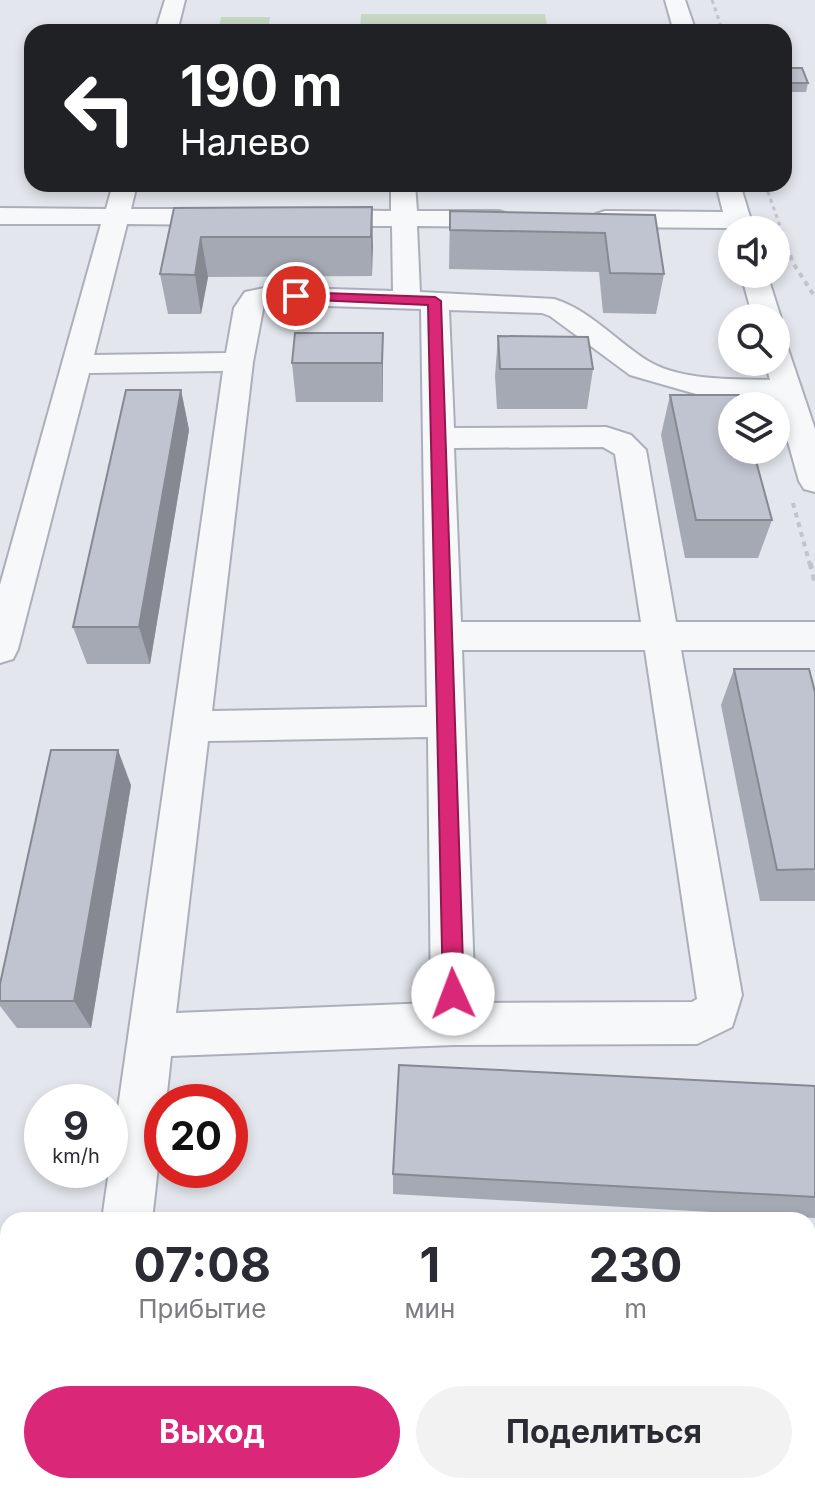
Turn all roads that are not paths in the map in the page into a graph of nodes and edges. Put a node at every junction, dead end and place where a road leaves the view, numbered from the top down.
1 (175, 0) edge
2 (675, 0) edge
3 (168, 24) edge
4 (682, 24) edge
5 (123, 192) edge
6 (404, 192) edge
7 (730, 192) edge
8 (0, 216) edge
9 (117, 216) junction
10 (737, 216) edge
11 (254, 218) edge
12 (300, 218) edge
13 (406, 219) junction
14 (530, 219) edge
15 (576, 219) edge
16 (718, 224) edge
17 (421, 300) junction
18 (239, 362) junction
19 (77, 364) junction
20 (784, 376) edge
21 (788, 390) junction
22 (438, 438) junction
23 (803, 489) edge
24 (444, 636) junction
25 (659, 636) junction
26 (815, 636) edge
27 (0, 649) edge
28 (446, 722) junction
29 (193, 726) junction
30 (454, 1024) junction
31 (151, 1035) junction
32 (128, 1212) edge

1 - 3 street
2 - 4 street
5 - 9 street
6 - 13 street
7 - 10 street
8 - 9 street
9 - 11 street
9 - 19 street
12 - 13 street
13 - 14 street
13 - 17 street
15 - 16 street
17 - 18 street
17 - 21 street
17 - 22 street
18 - 19 street
18 - 29 street
19 - 27 street
20 - 21 street
21 - 23 street
22 - 24 street
22 - 25 street
24 - 25 street
24 - 28 street
25 - 26 street
25 - 30 street
28 - 29 street
28 - 30 street
29 - 31 street
30 - 31 street
31 - 32 street

